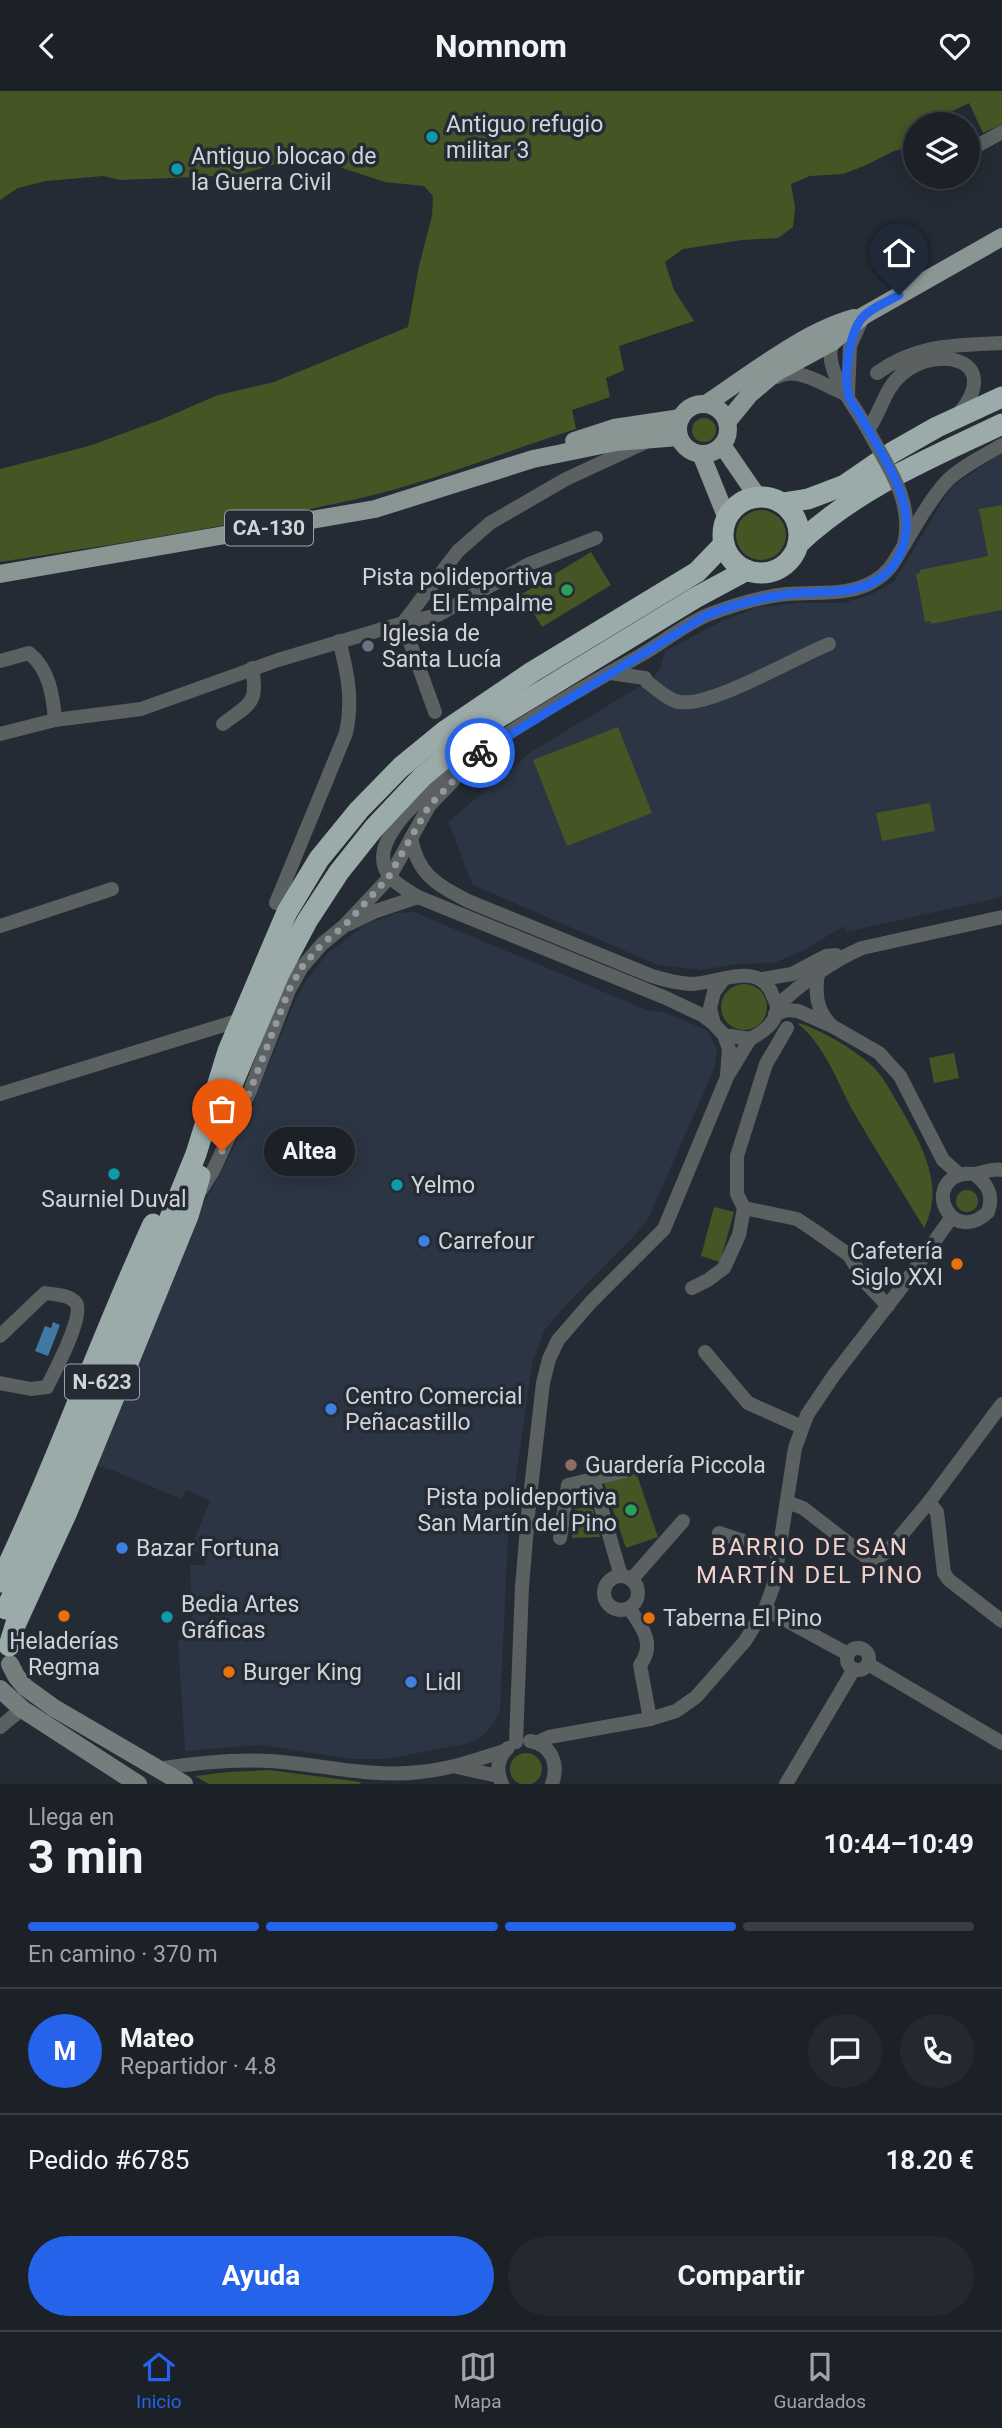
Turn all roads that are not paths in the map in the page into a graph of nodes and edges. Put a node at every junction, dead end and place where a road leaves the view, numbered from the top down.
1 (1002, 132) edge
2 (980, 144) edge
3 (1002, 237) edge
4 (855, 318) junction
5 (832, 342) junction
6 (1002, 343) edge
7 (877, 373) dead end
8 (749, 394) junction
9 (848, 395) junction
10 (1002, 397) edge
11 (706, 404) junction
12 (681, 418) junction
13 (727, 422) junction
14 (1002, 424) edge
15 (937, 427) junction
16 (868, 430) junction
17 (659, 431) junction
18 (679, 437) junction
19 (722, 445) junction
20 (1002, 446) edge
21 (612, 450) junction
22 (701, 454) junction
23 (533, 460) junction
24 (757, 496) junction
25 (783, 503) junction
26 (726, 516) junction
27 (596, 538) dead end
28 (799, 543) junction
29 (723, 545) junction
30 (904, 545) junction
31 (747, 570) junction
32 (0, 574) edge
33 (403, 623) junction
34 (339, 641) junction
35 (828, 644) dead end
36 (647, 652) junction
37 (0, 661) edge
38 (252, 668) junction
39 (610, 673) junction
40 (645, 678) junction
41 (435, 712) dead end
42 (55, 720) junction
43 (223, 724) dead end
44 (0, 734) edge
45 (478, 755) junction
46 (411, 838) junction
47 (388, 878) junction
48 (112, 888) dead end
49 (418, 897) junction
50 (276, 903) dead end
51 (1002, 917) edge
52 (0, 926) edge
53 (344, 926) junction
54 (849, 954) junction
55 (818, 973) junction
56 (798, 978) junction
57 (724, 979) junction
58 (762, 979) junction
59 (816, 996) junction
60 (776, 1010) junction
61 (240, 1020) junction
62 (832, 1026) junction
63 (787, 1028) dead end
64 (719, 1029) junction
65 (750, 1039) junction
66 (727, 1077) junction
67 (224, 1085) junction
68 (0, 1094) edge
69 (217, 1120) junction
70 (196, 1154) junction
71 (943, 1160) junction
72 (1002, 1170) edge
73 (967, 1174) junction
74 (1002, 1177) edge
75 (943, 1192) junction
76 (990, 1192) junction
77 (744, 1208) junction
78 (995, 1214) edge
79 (188, 1216) junction
80 (951, 1218) junction
81 (692, 1288) dead end
82 (888, 1306) junction
83 (0, 1336) edge
84 (705, 1352) dead end
85 (0, 1383) edge
86 (1002, 1404) edge
87 (802, 1427) junction
88 (624, 1471) dead end
89 (593, 1479) junction
90 (787, 1501) junction
91 (929, 1502) junction
92 (683, 1521) dead end
93 (719, 1533) dead end
94 (561, 1538) dead end
95 (777, 1552) junction
96 (626, 1578) junction
97 (0, 1582) edge
98 (6, 1608) dead end
99 (629, 1608) junction
100 (765, 1609) junction
101 (1002, 1621) edge
102 (5, 1655) edge
103 (857, 1663) junction
104 (0, 1689) edge
105 (22, 1709) junction
106 (650, 1719) junction
107 (0, 1727) edge
108 (578, 1733) junction
109 (538, 1742) junction
110 (1002, 1743) edge
111 (510, 1747) junction
112 (455, 1767) junction
113 (157, 1769) junction
114 (554, 1771) edge
115 (418, 1773) junction
116 (379, 1778) edge
117 (500, 1780) edge
118 (138, 1784) edge
119 (184, 1784) edge
120 (400, 1784) edge
121 (565, 1784) edge
122 (786, 1784) edge

1 - 2 street
3 - 4 main road, CA-130
4 - 5 main road, CA-130
4 - 9 street
4 - 11 main road, CA-130
5 - 8 main road, CA-130
5 - 9 street
6 - 7 street
8 - 9 street
8 - 13 main road, CA-130
9 - 16 street
10 - 15 highway
11 - 12 main road, CA-130
11 - 13 main road
12 - 17 main road, CA-130
12 - 18 main road
13 - 19 main road, CA-130
14 - 28 highway
15 - 16 street
15 - 25 highway
16 - 30 street, bridge
17 - 18 main road, CA-130
17 - 21 main road, CA-130
17 - 23 main road, CA-130
18 - 22 main road
19 - 22 main road
19 - 24 main road
20 - 30 street
21 - 23 main road, CA-130
21 - 33 street
22 - 26 main road
23 - 32 main road, CA-130
24 - 25 highway
24 - 26 highway
25 - 28 highway
26 - 29 highway
27 - 33 street
28 - 31 highway
29 - 31 highway
29 - 61 highway
30 - 36 street
31 - 67 highway
33 - 34 street
33 - 41 street
34 - 38 street
34 - 50 street
35 - 40 street
36 - 39 street
36 - 40 street
37 - 42 street
38 - 42 street
38 - 43 street
39 - 40 street
39 - 45 street
42 - 44 street
45 - 46 street
45 - 47 street
46 - 47 street
46 - 57 street
47 - 49 street
47 - 53 street
48 - 52 street
49 - 53 street
49 - 64 street
51 - 54 street
53 - 79 street
54 - 55 street
54 - 56 street
55 - 56 street
55 - 59 street
56 - 58 street
56 - 59 street
56 - 60 street
57 - 58 street
57 - 64 street
58 - 60 street
59 - 62 street
60 - 62 street
60 - 65 street
61 - 67 highway
61 - 68 street
62 - 71 street
63 - 77 street
64 - 65 street
64 - 66 street
65 - 66 street
66 - 111 street
67 - 69 highway
67 - 70 highway
67 - 97 highway
69 - 70 highway
69 - 79 highway
70 - 98 highway, N-623
71 - 73 street
71 - 75 street
72 - 73 street
73 - 75 street
73 - 76 street
74 - 76 street
75 - 80 street
76 - 78 street
77 - 81 street
77 - 82 street
78 - 80 street
79 - 102 highway
80 - 82 street
82 - 87 street
83 - 85 street
84 - 87 street
86 - 91 street
87 - 90 street
88 - 89 street
89 - 94 street
89 - 96 street
90 - 91 street
90 - 95 street
91 - 101 street
92 - 96 street
93 - 95 street
95 - 100 street
96 - 99 street
96 - 99 street
99 - 106 street
100 - 103 street
100 - 106 street
102 - 113 main road
103 - 110 street
103 - 122 street
104 - 105 main road
105 - 107 street
105 - 118 main road
106 - 108 street
108 - 109 street
108 - 114 street
109 - 111 street
109 - 114 street
111 - 112 street
111 - 117 street
112 - 115 street
112 - 117 street
113 - 116 street
113 - 119 main road
114 - 121 street
115 - 116 street
115 - 120 street

